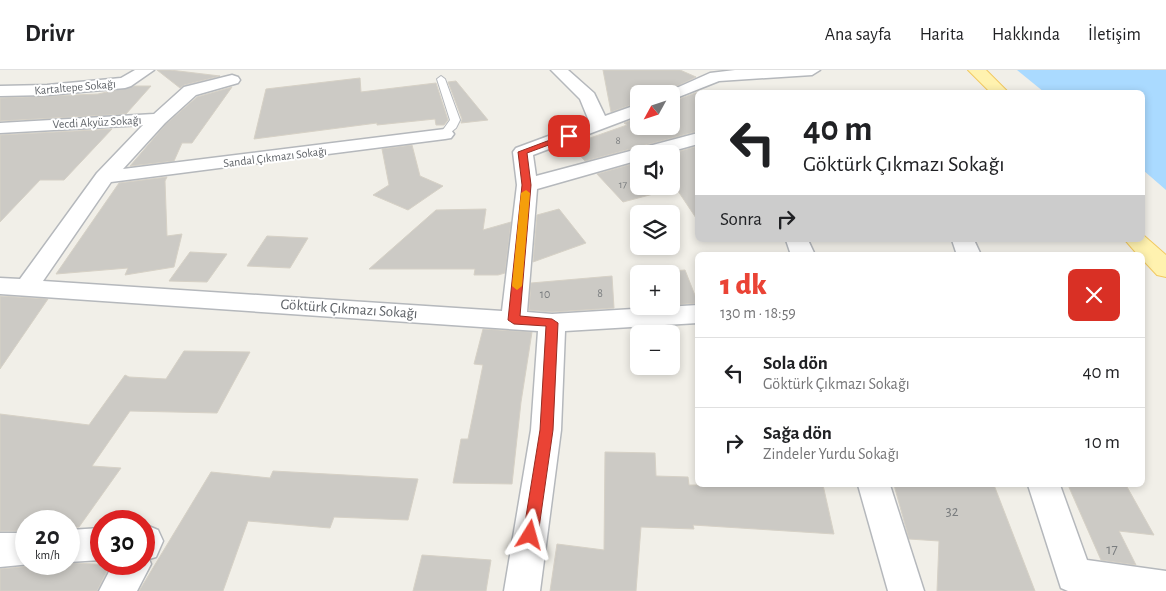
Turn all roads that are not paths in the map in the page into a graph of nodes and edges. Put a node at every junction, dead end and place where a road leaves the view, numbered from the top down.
1 (146, 70) edge
2 (559, 70) edge
3 (812, 70) edge
4 (976, 70) edge
5 (441, 79) dead end
6 (232, 80) dead end
7 (3, 83) edge
8 (997, 90) edge
9 (680, 91) edge
10 (630, 113) edge
11 (159, 119) junction
12 (600, 125) junction
13 (0, 128) edge
14 (445, 134) joint
15 (695, 140) edge
16 (674, 145) edge
17 (630, 157) edge
18 (104, 177) junction
19 (527, 185) junction
20 (1145, 228) edge
21 (1139, 242) edge
22 (1166, 247) edge
23 (1166, 269) edge
24 (0, 286) edge
25 (26, 288) junction
26 (695, 314) edge
27 (514, 320) junction
28 (552, 323) junction
29 (875, 487) edge
30 (1045, 487) edge
31 (15, 549) edge
32 (0, 550) edge
33 (126, 575) edge
34 (1166, 589) edge
35 (117, 591) edge
36 (522, 591) edge
37 (906, 591) edge

1 - 7 street, Kartaltepe Sokağı
2 - 12 street
3 - 9 street
4 - 8 main road
5 - 14 lane
6 - 11 street
10 - 12 street
11 - 13 street, Vecdi Akyüz Sokağı
11 - 18 street, Vecdi Akyüz Sokağı
12 - 19 street
14 - 18 street, Sandal Çıkmazı Sokağı
15 - 16 street
17 - 19 street
18 - 25 street, Vecdi Akyüz Sokağı
19 - 27 street
20 - 22 main road
21 - 23 main road
24 - 25 street, Göktürk Çıkmazı Sokağı
25 - 27 street, Göktürk Çıkmazı Sokağı
26 - 28 street, Göktürk Çıkmazı Sokağı
27 - 28 street, Göktürk Çıkmazı Sokağı
28 - 36 street
29 - 37 street
30 - 34 street
31 - 32 street
33 - 35 street

